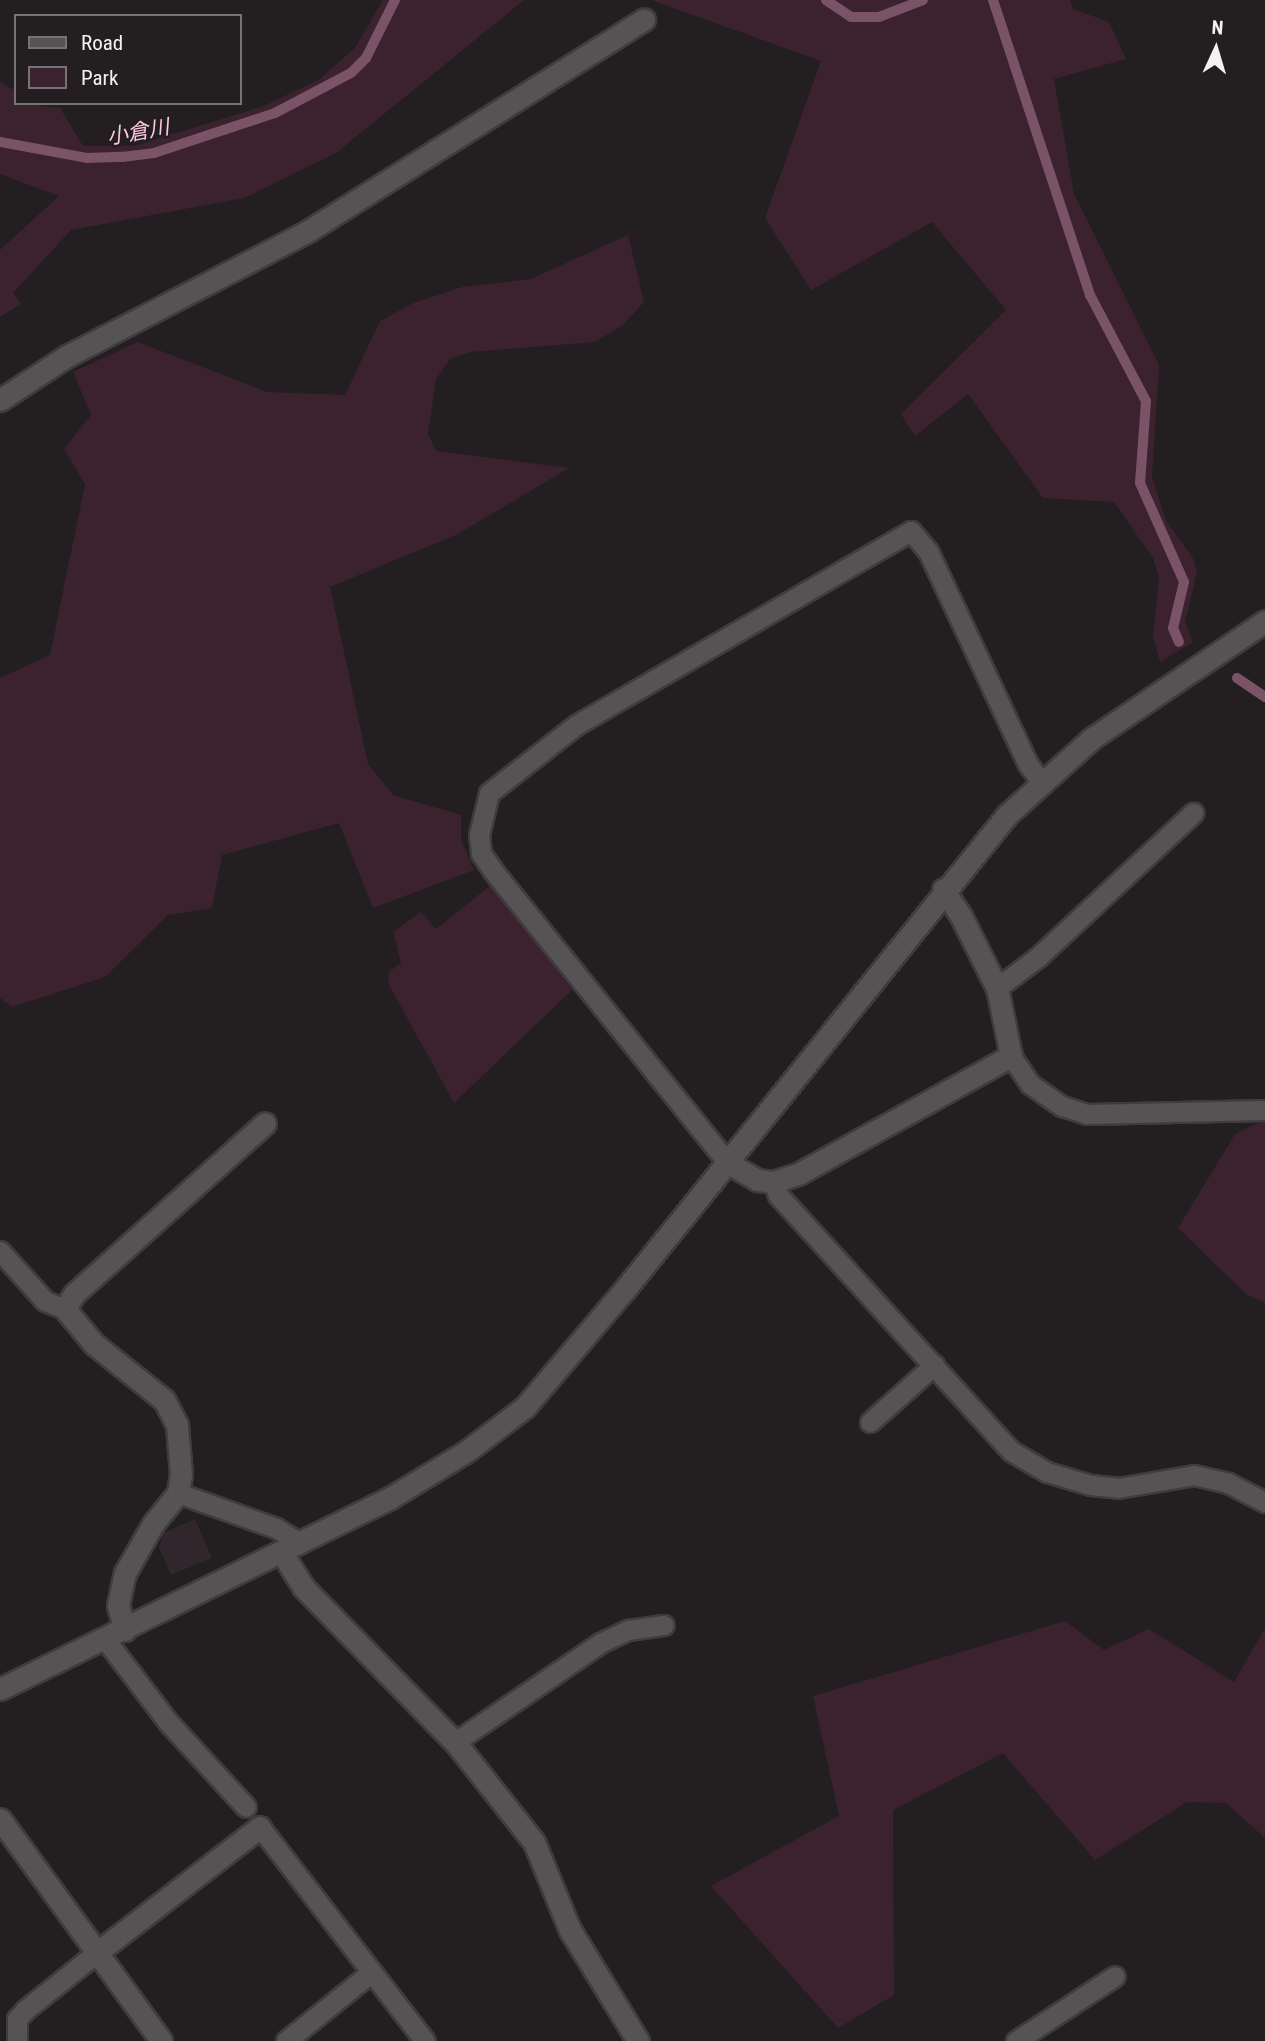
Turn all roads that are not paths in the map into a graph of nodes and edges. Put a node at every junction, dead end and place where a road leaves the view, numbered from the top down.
1 (644, 19) dead end
2 (0, 400) edge
3 (1265, 621) edge
4 (1042, 783) junction
5 (1193, 813) dead end
6 (943, 889) junction
7 (997, 988) junction
8 (1011, 1056) junction
9 (1265, 1110) edge
10 (265, 1123) dead end
11 (728, 1163) junction
12 (773, 1182) junction
13 (0, 1251) edge
14 (65, 1309) junction
15 (934, 1364) junction
16 (870, 1422) dead end
17 (178, 1493) junction
18 (1265, 1502) edge
19 (291, 1548) junction
20 (664, 1625) dead end
21 (125, 1630) junction
22 (105, 1639) junction
23 (0, 1689) edge
24 (455, 1742) junction
25 (246, 1807) dead end
26 (0, 1819) edge
27 (260, 1827) joint
28 (95, 1954) junction
29 (369, 1974) junction
30 (1115, 1976) dead end
31 (17, 2041) edge
32 (162, 2041) edge
33 (286, 2041) edge
34 (425, 2041) edge
35 (638, 2041) edge
36 (1016, 2041) edge

1 - 2 street
3 - 4 street
4 - 6 street
4 - 11 lane
5 - 7 lane
6 - 7 street
6 - 11 street
7 - 8 street
8 - 9 lane
8 - 12 street
10 - 14 street
11 - 12 street
11 - 19 street
12 - 15 lane
13 - 14 lane
14 - 17 street
15 - 16 lane
15 - 18 lane
17 - 19 lane
17 - 21 street
19 - 21 street
19 - 24 street
20 - 24 lane
21 - 22 street
22 - 23 street
22 - 25 lane
24 - 35 street
26 - 28 street
27 - 28 street
27 - 29 lane
28 - 31 lane
28 - 32 street
29 - 33 lane
29 - 34 lane
30 - 36 lane

